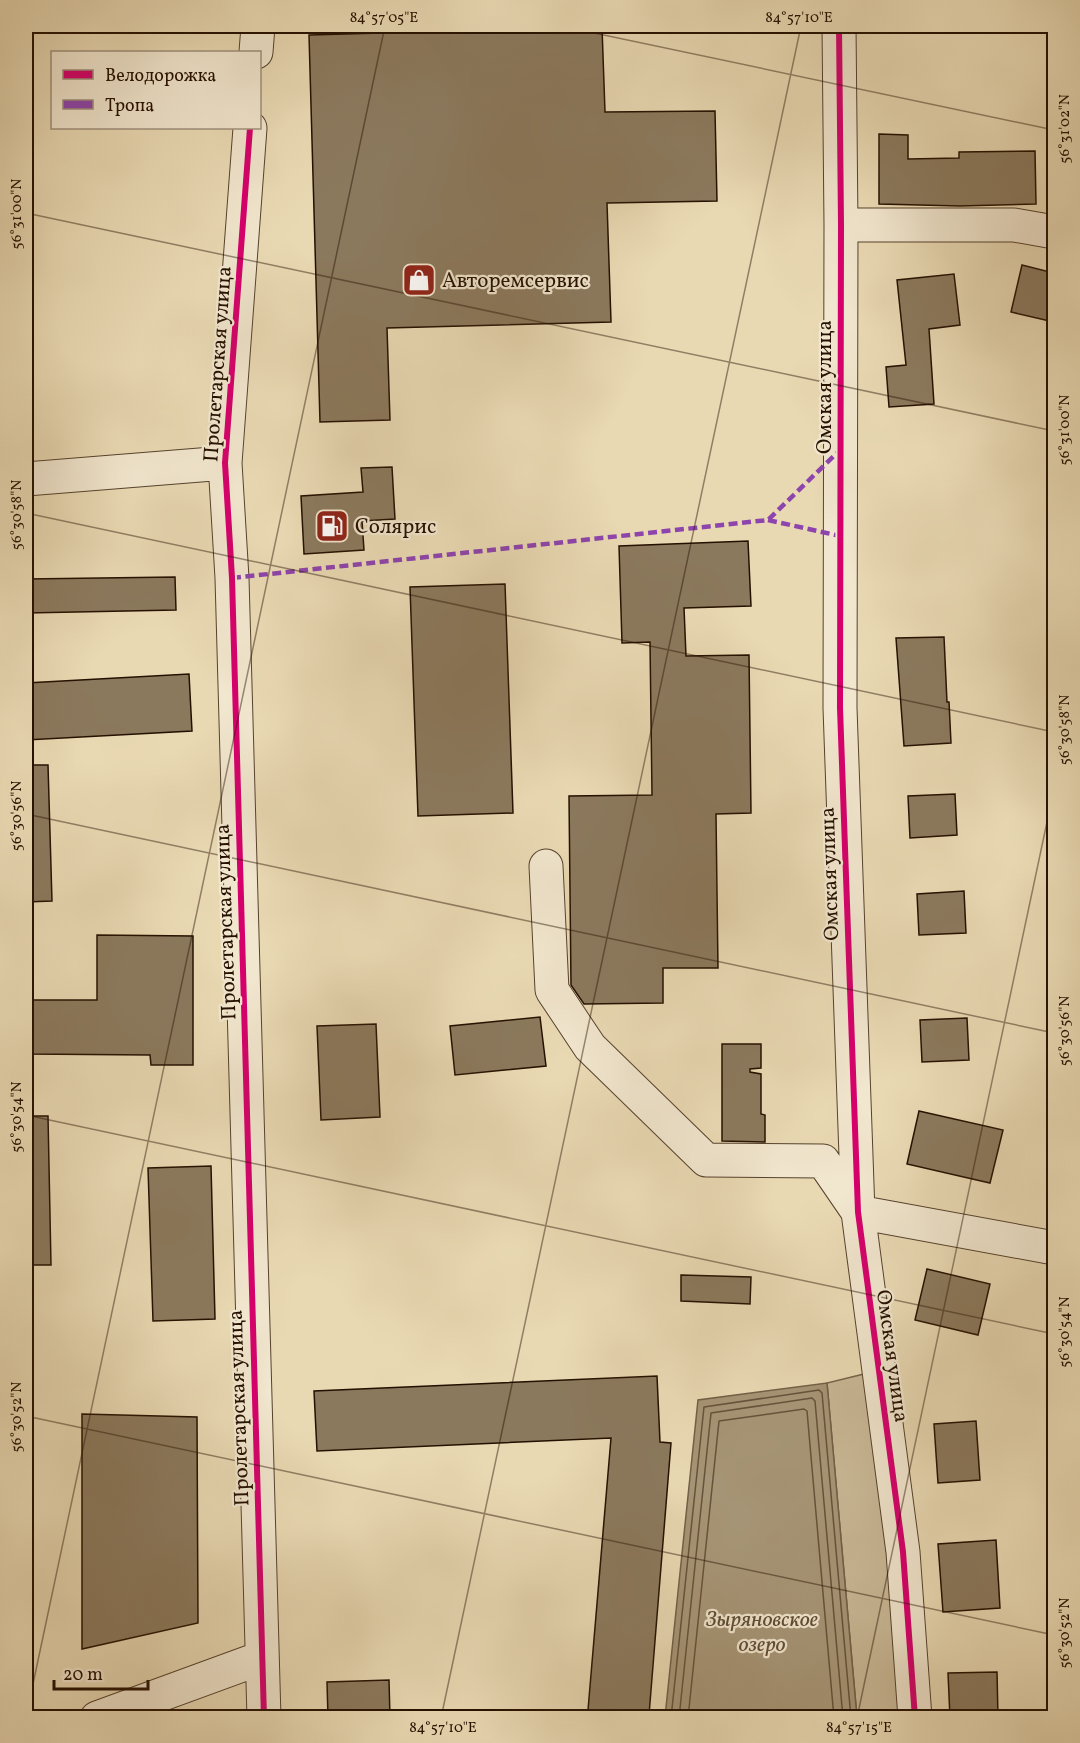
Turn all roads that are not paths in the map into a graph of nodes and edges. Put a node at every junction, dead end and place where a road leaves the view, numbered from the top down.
1 (258, 26) edge
2 (838, 26) edge
3 (256, 51) edge
4 (250, 129) edge
5 (841, 225) junction
6 (1054, 232) edge
7 (225, 463) junction
8 (26, 479) edge
9 (546, 866) dead end
10 (858, 1212) junction
11 (1054, 1248) edge
12 (261, 1658) junction
13 (97, 1718) edge
14 (264, 1718) edge
15 (915, 1718) edge

1 - 3 street
2 - 5 street, Омская улица
4 - 7 street, Пролетарская улица
5 - 6 street
5 - 10 street, Омская улица
7 - 8 street
7 - 12 street, Пролетарская улица
9 - 10 street
10 - 11 street
10 - 15 street, Омская улица
12 - 13 street
12 - 14 street, Пролетарская улица

